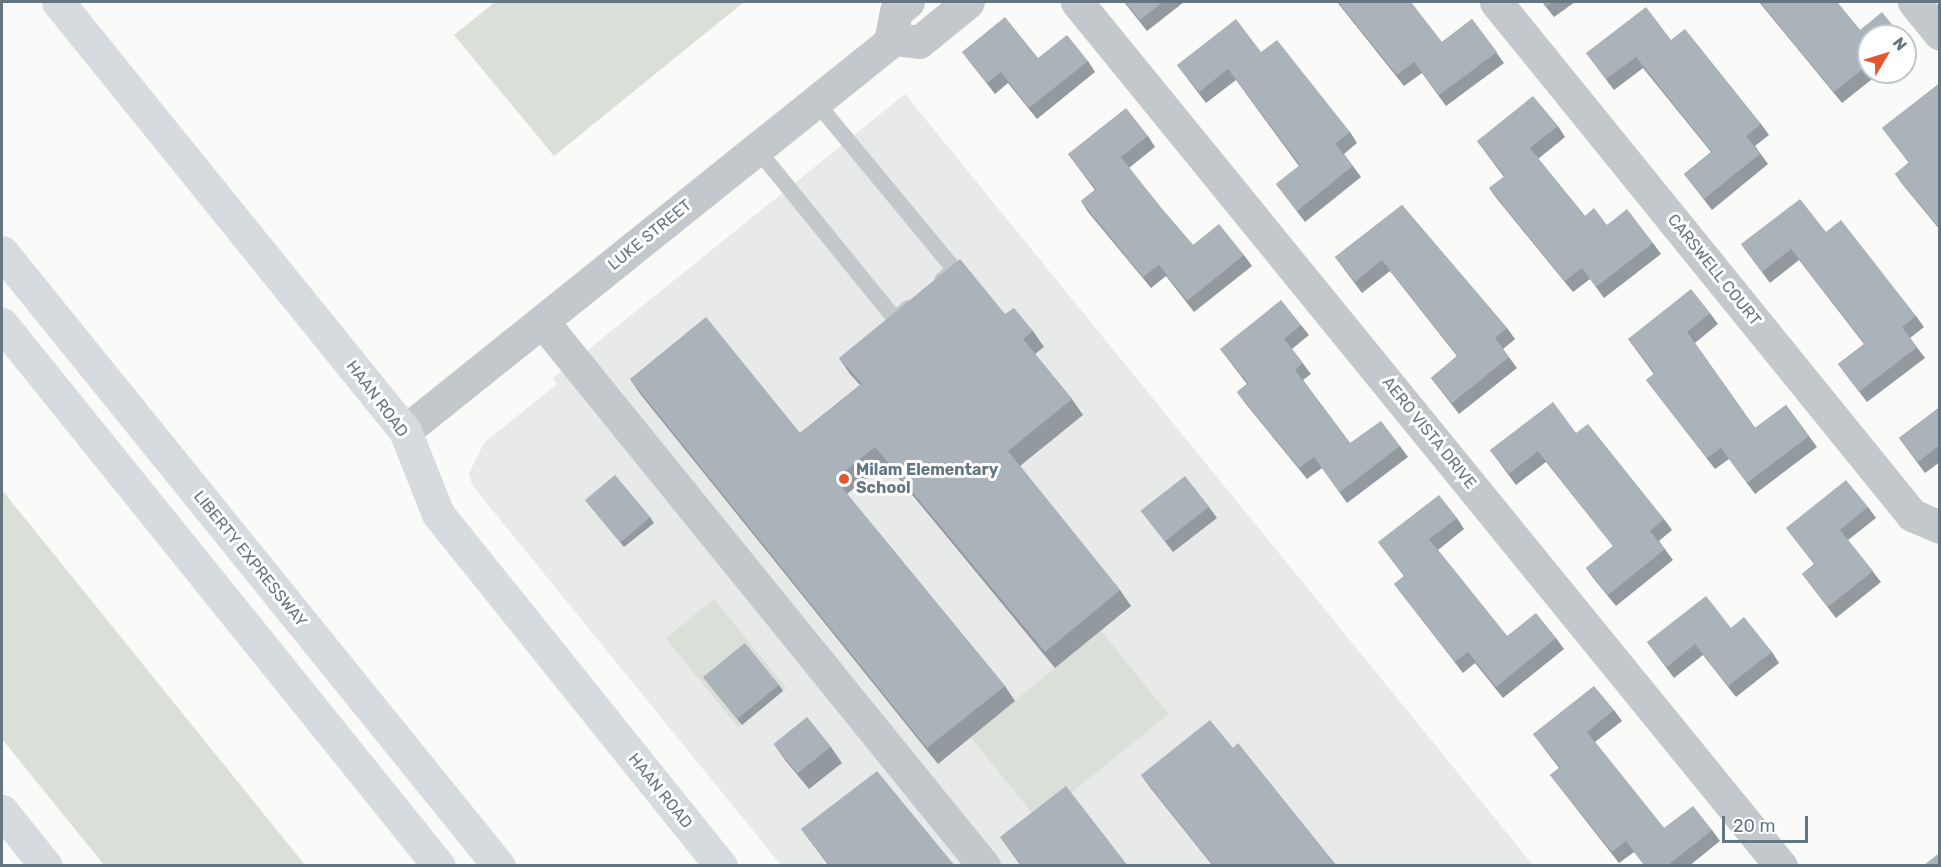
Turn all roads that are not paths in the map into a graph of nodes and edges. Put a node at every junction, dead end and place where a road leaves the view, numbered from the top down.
1 (58, 2) edge
2 (908, 2) edge
3 (968, 2) edge
4 (1077, 2) edge
5 (1496, 2) edge
6 (1914, 2) edge
7 (1940, 33) edge
8 (895, 39) junction
9 (816, 102) junction
10 (757, 149) junction
11 (2, 252) edge
12 (542, 321) junction
13 (2, 324) edge
14 (405, 431) junction
15 (1940, 527) edge
16 (2, 811) edge
17 (46, 866) edge
18 (439, 866) edge
19 (499, 866) edge
20 (721, 866) edge
21 (984, 866) edge
22 (1781, 866) edge

1 - 14 main road, HAAN ROAD
2 - 8 street
3 - 8 street
4 - 22 street, AERO VISTA DRIVE
5 - 15 street, CARSWELL COURT
6 - 7 street
8 - 9 street, LUKE STREET
9 - 10 street, LUKE STREET
9 - 10 lane
10 - 12 street, LUKE STREET
11 - 19 main road, LIBERTY EXPRESSWAY
12 - 14 street, LUKE STREET
12 - 21 street
13 - 18 main road
14 - 20 main road, HAAN ROAD
16 - 17 main road

